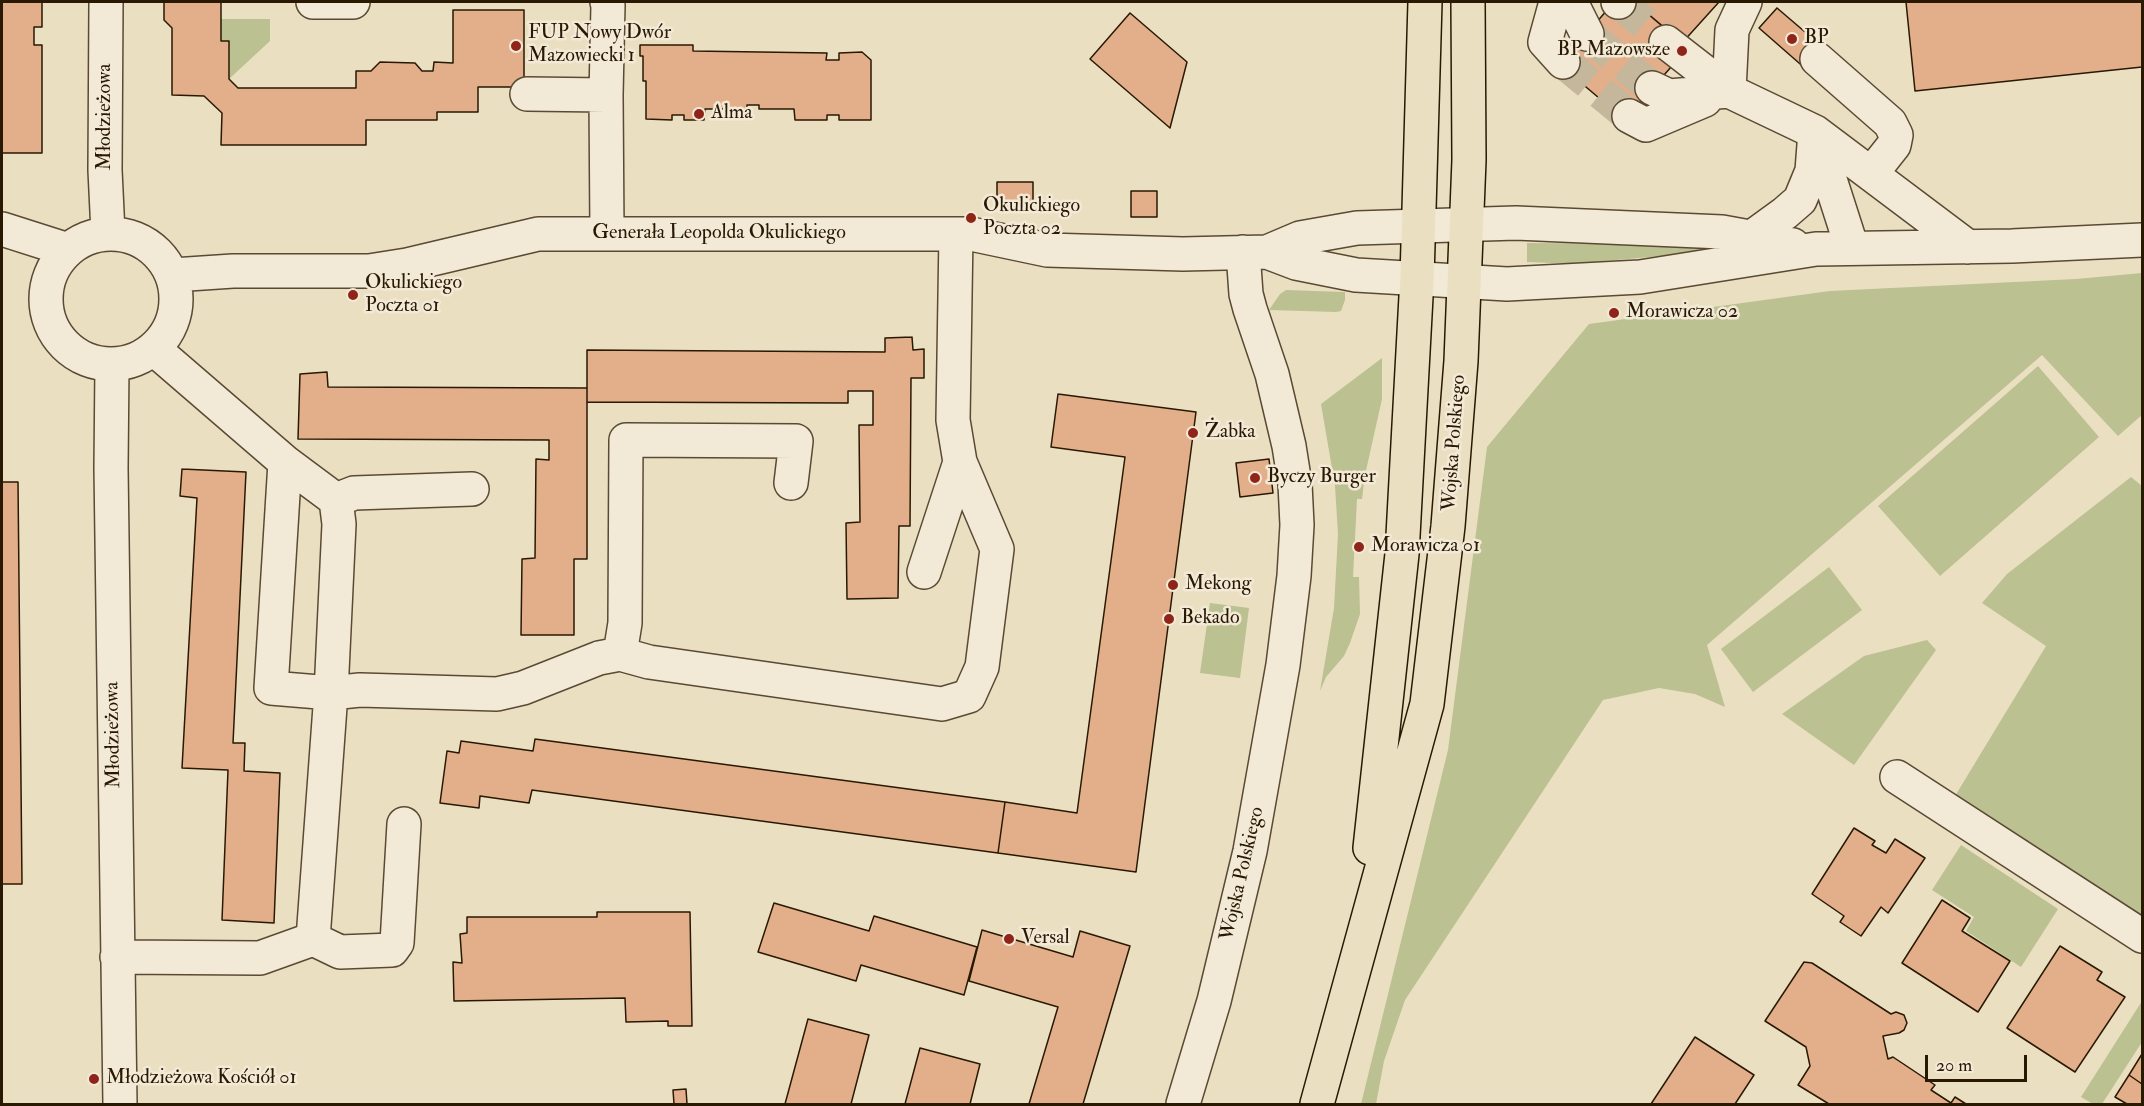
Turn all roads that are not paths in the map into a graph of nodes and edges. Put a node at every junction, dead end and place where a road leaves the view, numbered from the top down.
1 (106, 2) edge
2 (313, 2) edge
3 (353, 2) edge
4 (607, 2) edge
5 (1425, 2) edge
6 (1468, 2) edge
7 (1556, 2) edge
8 (1572, 2) edge
9 (1745, 2) edge
10 (1587, 34) tunnel mouth
11 (1666, 42) tunnel mouth
12 (1817, 59) dead end
13 (1563, 62) tunnel mouth
14 (1652, 88) tunnel mouth
15 (1729, 91) junction
16 (526, 94) dead end
17 (606, 95) junction
18 (1629, 116) tunnel mouth
19 (1815, 132) junction
20 (1871, 174) junction
21 (1467, 224) junction
22 (1418, 226) junction
23 (2, 229) edge
24 (108, 233) junction
25 (607, 233) junction
26 (956, 234) junction
27 (1752, 237) junction
28 (2142, 240) edge
29 (1968, 247) junction
30 (1852, 248) junction
31 (1816, 249) junction
32 (68, 250) junction
33 (1255, 252) junction
34 (173, 275) junction
35 (1417, 278) junction
36 (1465, 281) junction
37 (154, 350) junction
38 (112, 365) junction
39 (285, 462) junction
40 (960, 462) junction
41 (791, 483) dead end
42 (472, 489) dead end
43 (336, 500) junction
44 (924, 572) dead end
45 (620, 654) junction
46 (331, 693) junction
47 (1897, 777) dead end
48 (404, 824) dead end
49 (2142, 936) edge
50 (313, 939) junction
51 (1359, 945) junction
52 (117, 957) junction
53 (120, 1104) edge
54 (1183, 1104) edge
55 (1317, 1104) edge

1 - 24 street, Młodzieżowa
2 - 3 street
4 - 17 street
5 - 22 main road, Wojska Polskiego
6 - 21 main road, Wojska Polskiego
7 - 13 street
8 - 10 street
9 - 15 street
11 - 15 street
12 - 20 street
14 - 15 street
15 - 18 street
15 - 19 street
16 - 17 street
17 - 25 street
19 - 20 street
19 - 27 street
19 - 30 street
20 - 29 street
21 - 22 street, Generała Leopolda Okulickiego
21 - 27 street, Generała Leopolda Okulickiego
21 - 36 main road, Wojska Polskiego
22 - 33 street, Generała Leopolda Okulickiego
22 - 35 main road, Wojska Polskiego
23 - 32 street
24 - 32 street
24 - 34 street
25 - 26 street, Generała Leopolda Okulickiego
25 - 34 street, Generała Leopolda Okulickiego
26 - 33 street, Generała Leopolda Okulickiego
26 - 40 street
27 - 31 street, Generała Leopolda Okulickiego
28 - 29 street
29 - 30 street
30 - 31 street
31 - 36 street, Generała Leopolda Okulickiego
32 - 38 street
33 - 35 street, Generała Leopolda Okulickiego
33 - 54 street, Wojska Polskiego
34 - 37 street
35 - 36 street, Generała Leopolda Okulickiego
35 - 51 main road, Wojska Polskiego
36 - 51 main road, Wojska Polskiego
37 - 38 street
37 - 39 street
38 - 52 street, Młodzieżowa
39 - 43 street
39 - 46 street
40 - 44 street
40 - 45 street
41 - 45 street
42 - 43 street
43 - 46 street
45 - 46 street
46 - 50 street
47 - 49 street
48 - 50 street
50 - 52 street
51 - 55 main road, Wojska Polskiego
52 - 53 street, Młodzieżowa

